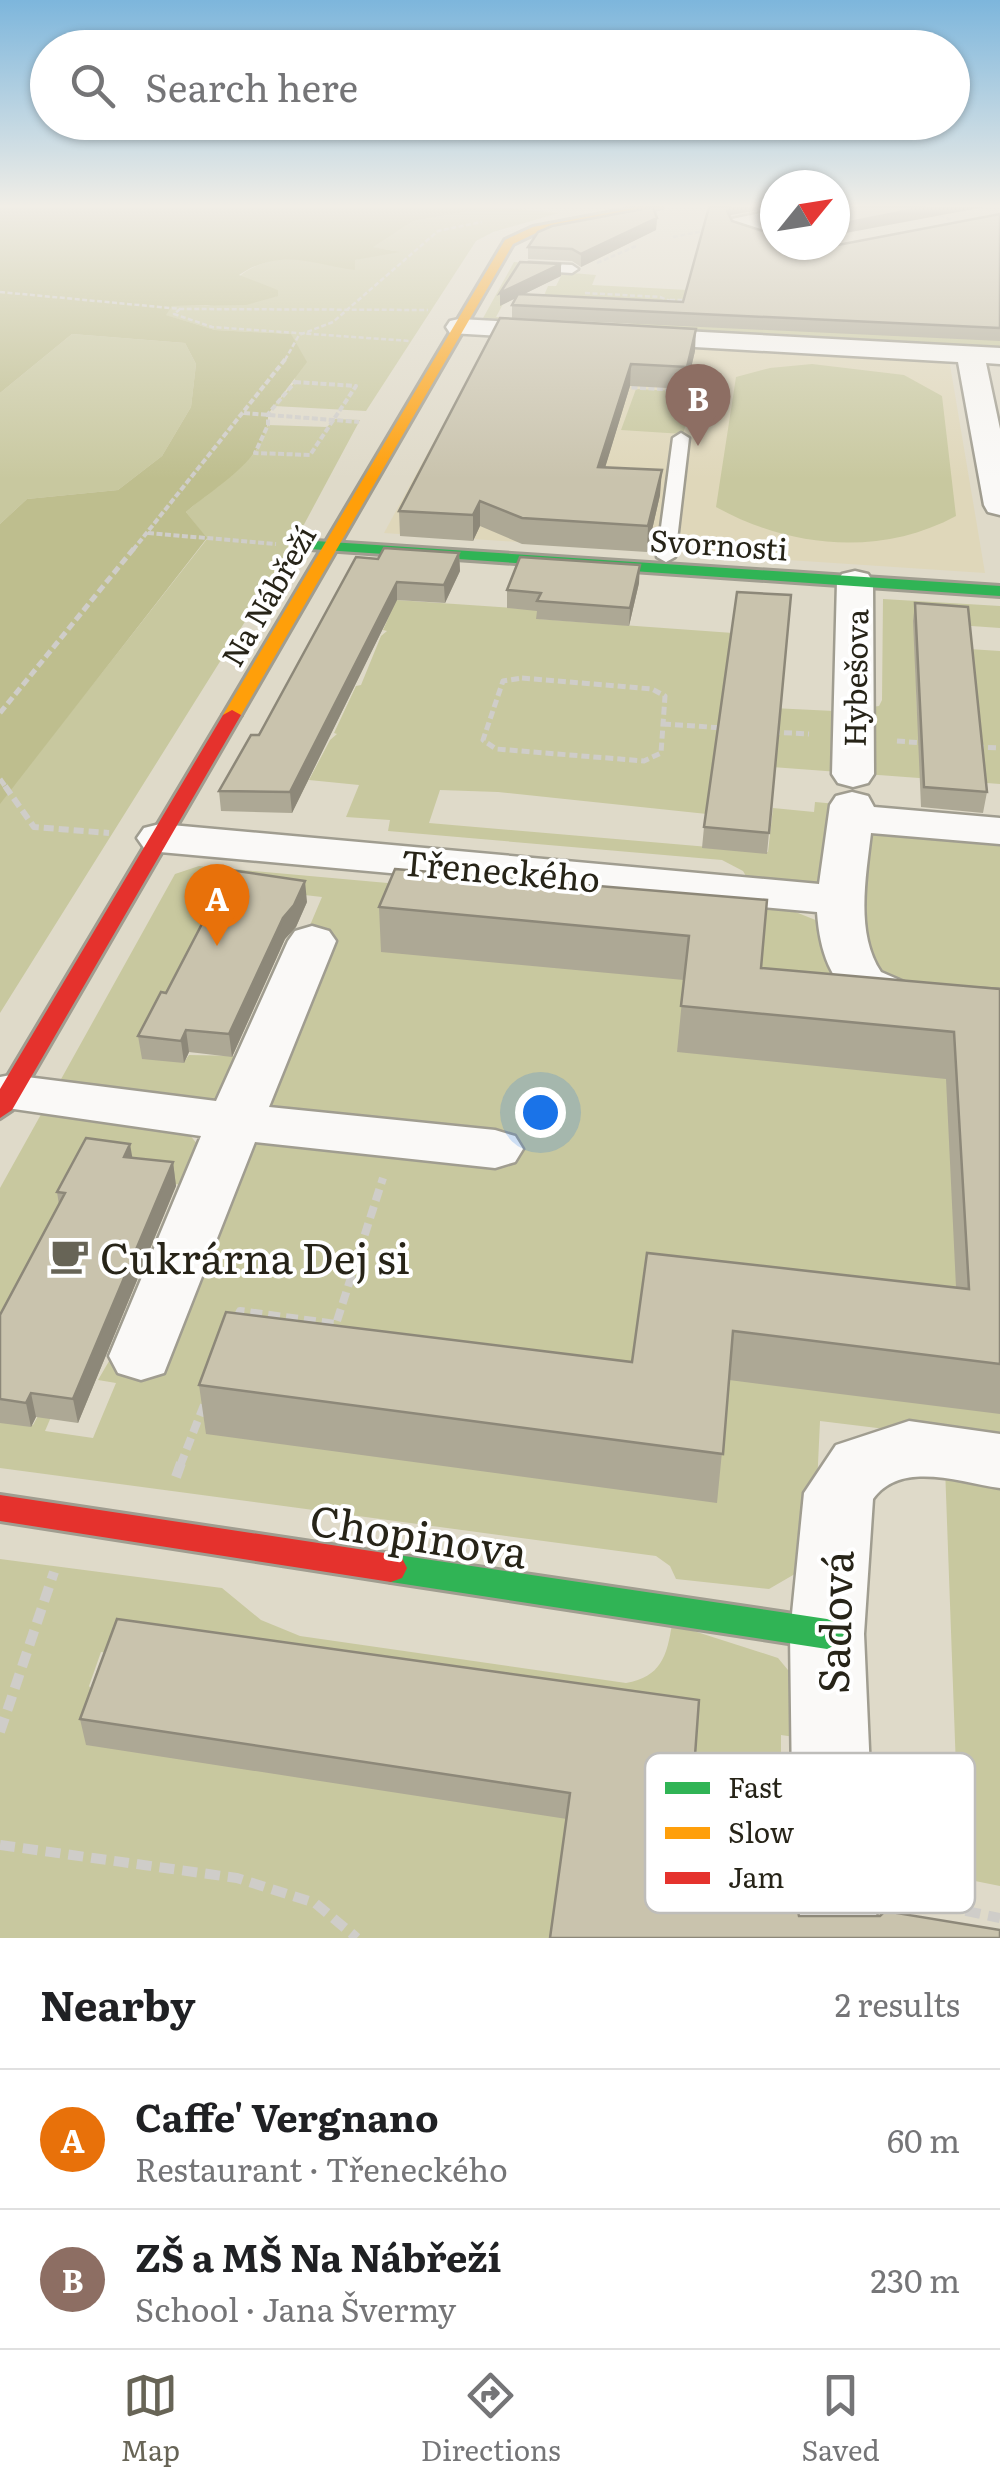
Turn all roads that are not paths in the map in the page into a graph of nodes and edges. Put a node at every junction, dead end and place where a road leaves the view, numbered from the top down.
1 (478, 297) edge
2 (459, 327) junction
3 (985, 355) edge
4 (680, 438) road end
5 (1000, 505) edge
6 (322, 547) junction
7 (666, 557) dead end
8 (855, 582) junction
9 (1000, 591) edge
10 (852, 799) junction
11 (1000, 832) edge
12 (160, 838) junction
13 (842, 900) junction
14 (312, 941) dead end
15 (1000, 1006) edge
16 (5, 1101) edge
17 (235, 1122) junction
18 (495, 1149) dead end
19 (140, 1356) dead end
20 (1000, 1461) edge
21 (0, 1508) edge
22 (827, 1634) junction
23 (830, 1753) edge

1 - 2 street, Na Nábřeží
2 - 3 street
2 - 6 street, Na Nábřeží
3 - 5 street
4 - 7 lane
6 - 8 street, Svornosti
6 - 12 street, Na Nábřeží
8 - 9 street, Svornosti
8 - 10 street, Hybešova
10 - 11 street
10 - 13 street
12 - 13 street, Třeneckého
12 - 16 street, Na Nábřeží
13 - 15 street
14 - 17 street
16 - 17 street
17 - 18 street
17 - 19 street
20 - 22 street, Sadová
21 - 22 street, Chopinova
22 - 23 street, Sadová

